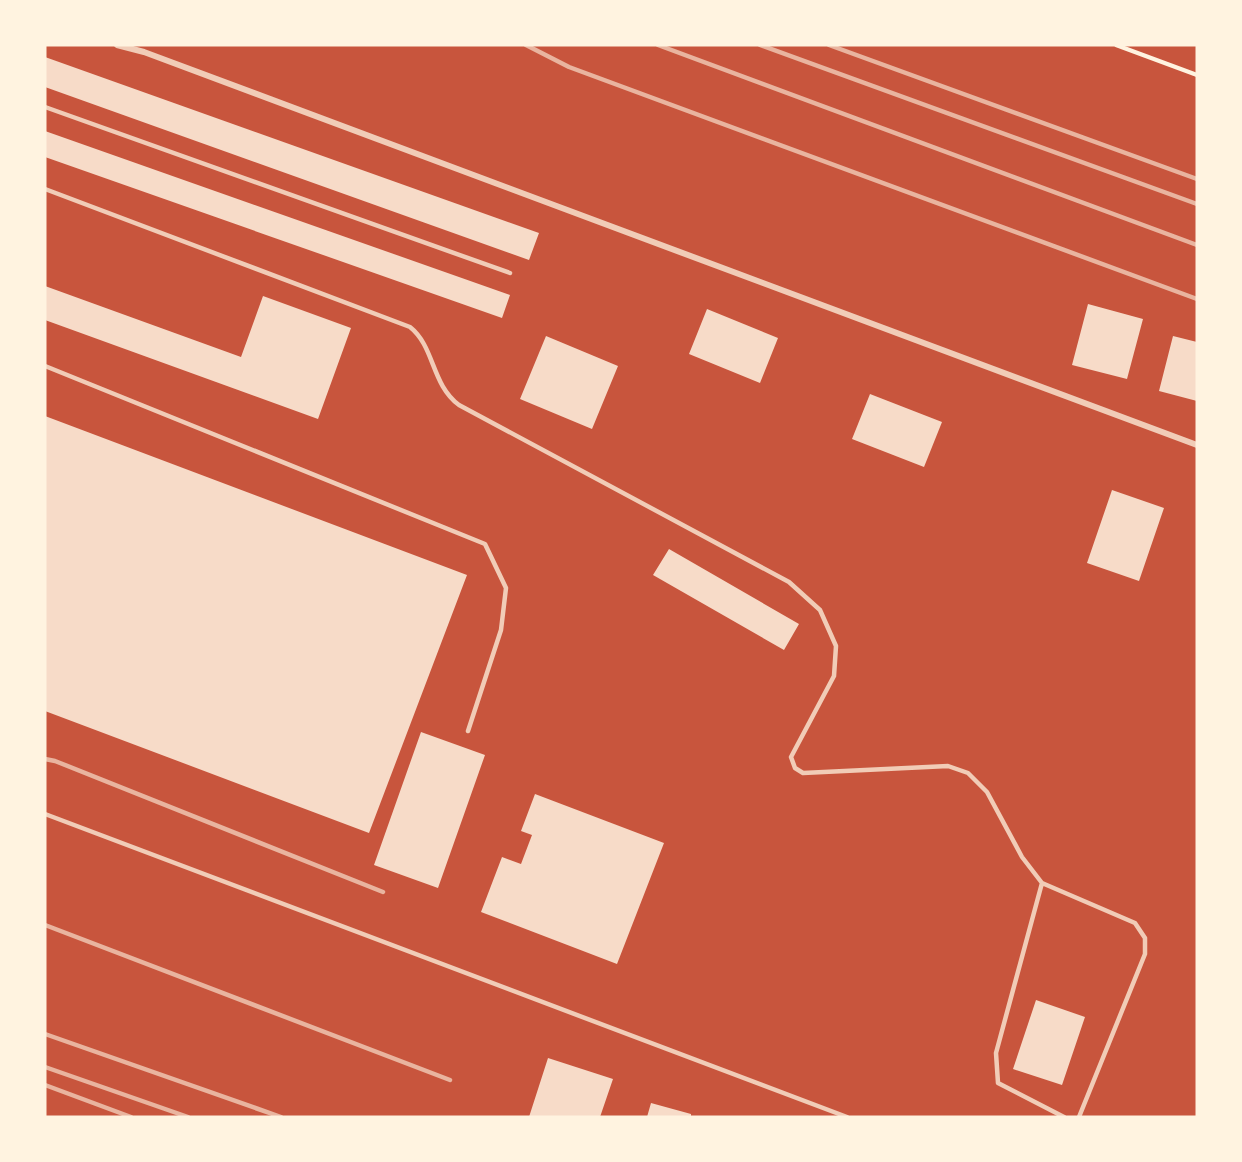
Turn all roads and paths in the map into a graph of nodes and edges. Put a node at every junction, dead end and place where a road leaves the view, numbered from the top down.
1 (117, 45) edge
2 (1116, 45) edge
3 (1197, 75) edge
4 (45, 107) edge
5 (45, 189) edge
6 (510, 273) dead end
7 (45, 366) edge
8 (1197, 445) edge
9 (468, 731) dead end
10 (45, 814) edge
11 (1042, 884) junction
12 (848, 1117) edge
13 (1064, 1117) edge
14 (1079, 1117) edge

1 - 8 street
2 - 3 path
4 - 6 lane
5 - 11 lane
7 - 9 lane
10 - 12 lane
11 - 13 lane
11 - 14 lane

